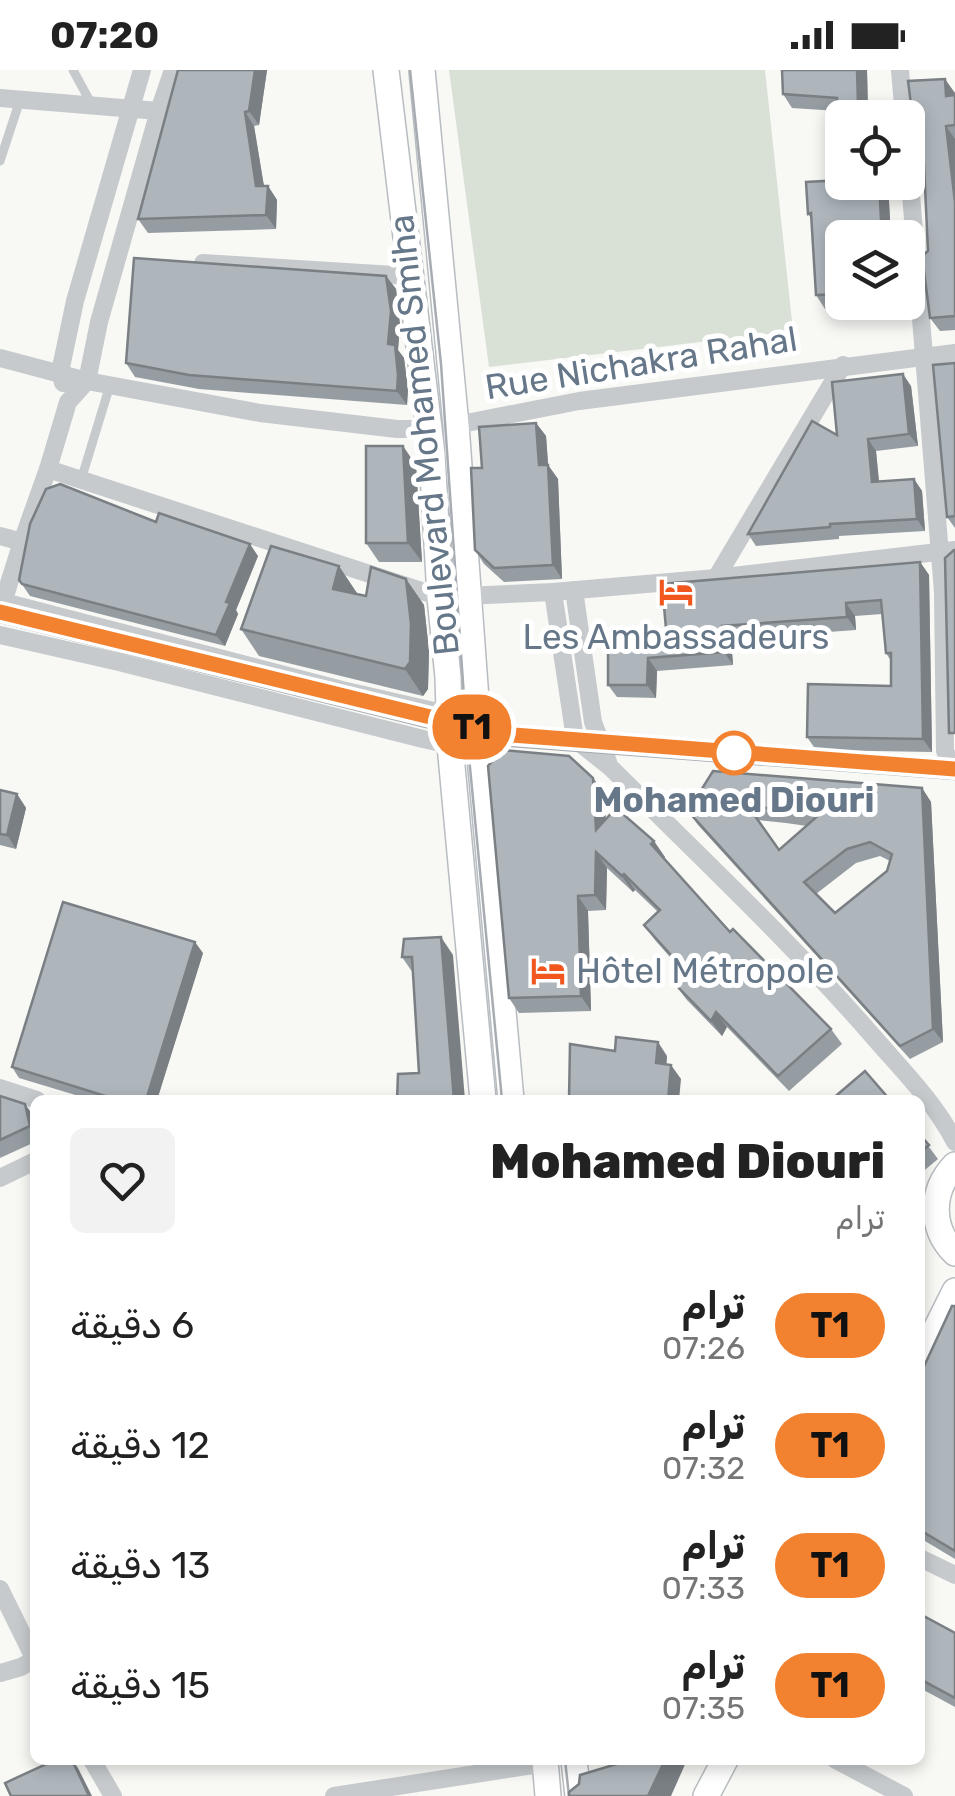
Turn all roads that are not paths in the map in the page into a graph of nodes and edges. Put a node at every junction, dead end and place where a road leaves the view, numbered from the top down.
1 (73, 70) edge
2 (142, 70) edge
3 (174, 70) edge
4 (386, 70) edge
5 (422, 70) edge
6 (900, 70) edge
7 (0, 98) edge
8 (20, 100) junction
9 (902, 100) edge
10 (92, 105) junction
11 (130, 108) junction
12 (159, 111) junction
13 (0, 161) edge
14 (912, 200) edge
15 (117, 258) junction
16 (137, 259) edge
17 (176, 262) edge
18 (410, 276) junction
19 (955, 352) edge
20 (924, 356) junction
21 (0, 358) edge
22 (843, 365) junction
23 (60, 372) junction
24 (86, 381) junction
25 (110, 386) junction
26 (68, 402) junction
27 (456, 426) junction
28 (430, 429) junction
29 (48, 469) junction
30 (81, 480) junction
31 (0, 536) edge
32 (22, 542) junction
33 (947, 550) edge
34 (716, 578) junction
35 (574, 590) junction
36 (553, 592) junction
37 (469, 596) junction
38 (440, 597) junction
39 (1, 605) edge
40 (0, 635) edge
41 (450, 715) junction
42 (478, 720) junction
43 (450, 746) junction
44 (480, 748) junction
45 (950, 756) edge
46 (610, 767) junction
47 (0, 1088) edge
48 (482, 1095) edge
49 (511, 1095) edge
50 (30, 1098) edge
51 (955, 1142) edge
52 (30, 1163) edge
53 (955, 1165) edge
54 (0, 1178) edge
55 (928, 1214) edge
56 (955, 1253) edge
57 (955, 1291) edge
58 (925, 1351) edge
59 (925, 1560) edge
60 (955, 1574) edge
61 (0, 1589) edge
62 (30, 1650) edge
63 (30, 1663) edge
64 (0, 1674) edge
65 (95, 1765) edge
66 (526, 1765) edge
67 (545, 1765) edge
68 (575, 1765) edge
69 (722, 1765) edge
70 (845, 1765) edge
71 (113, 1796) edge
72 (334, 1796) edge
73 (548, 1796) edge
74 (578, 1796) edge
75 (706, 1796) edge
76 (904, 1796) edge

1 - 10 lane
2 - 11 street
3 - 12 street
4 - 18 street, Boulevard Mohamed Smiha
5 - 27 street, Boulevard Mohamed Smiha
6 - 9 street
7 - 8 street
8 - 10 street
8 - 13 lane
10 - 11 street
11 - 12 street
11 - 23 street
12 - 15 street
14 - 20 street
15 - 16 street
15 - 24 street
17 - 18 street
18 - 28 street, Boulevard Mohamed Smiha
19 - 20 street, Rue Nichakra Rahal
20 - 22 street, Rue Nichakra Rahal
20 - 33 street
21 - 23 street
22 - 27 street, Rue Nichakra Rahal
22 - 34 street
23 - 24 street
23 - 26 street
24 - 25 street
24 - 26 street
25 - 28 street
25 - 30 lane
26 - 29 street
27 - 37 street, Boulevard Mohamed Smiha
28 - 38 street, Boulevard Mohamed Smiha
29 - 30 street
29 - 32 street
30 - 38 street
31 - 32 street
32 - 39 street
33 - 34 street
33 - 45 street
34 - 35 street
35 - 36 street
35 - 46 street
36 - 37 street
36 - 46 street
37 - 38 street
37 - 42 street, Boulevard Mohamed Smiha
38 - 41 street, Boulevard Mohamed Smiha
39 - 41 street
40 - 43 street
41 - 42 street
41 - 43 street, Boulevard Mohamed Smiha
42 - 44 street, Boulevard Mohamed Smiha
43 - 44 street
43 - 48 street, Boulevard Mohamed Smiha
44 - 49 street, Boulevard Mohamed Smiha
46 - 51 street
47 - 50 street
52 - 54 street
53 - 55 street
55 - 56 street
57 - 58 street
59 - 60 street
61 - 62 street
63 - 64 street
65 - 71 street
66 - 72 street
67 - 73 street
68 - 74 street
69 - 75 street
70 - 76 street

